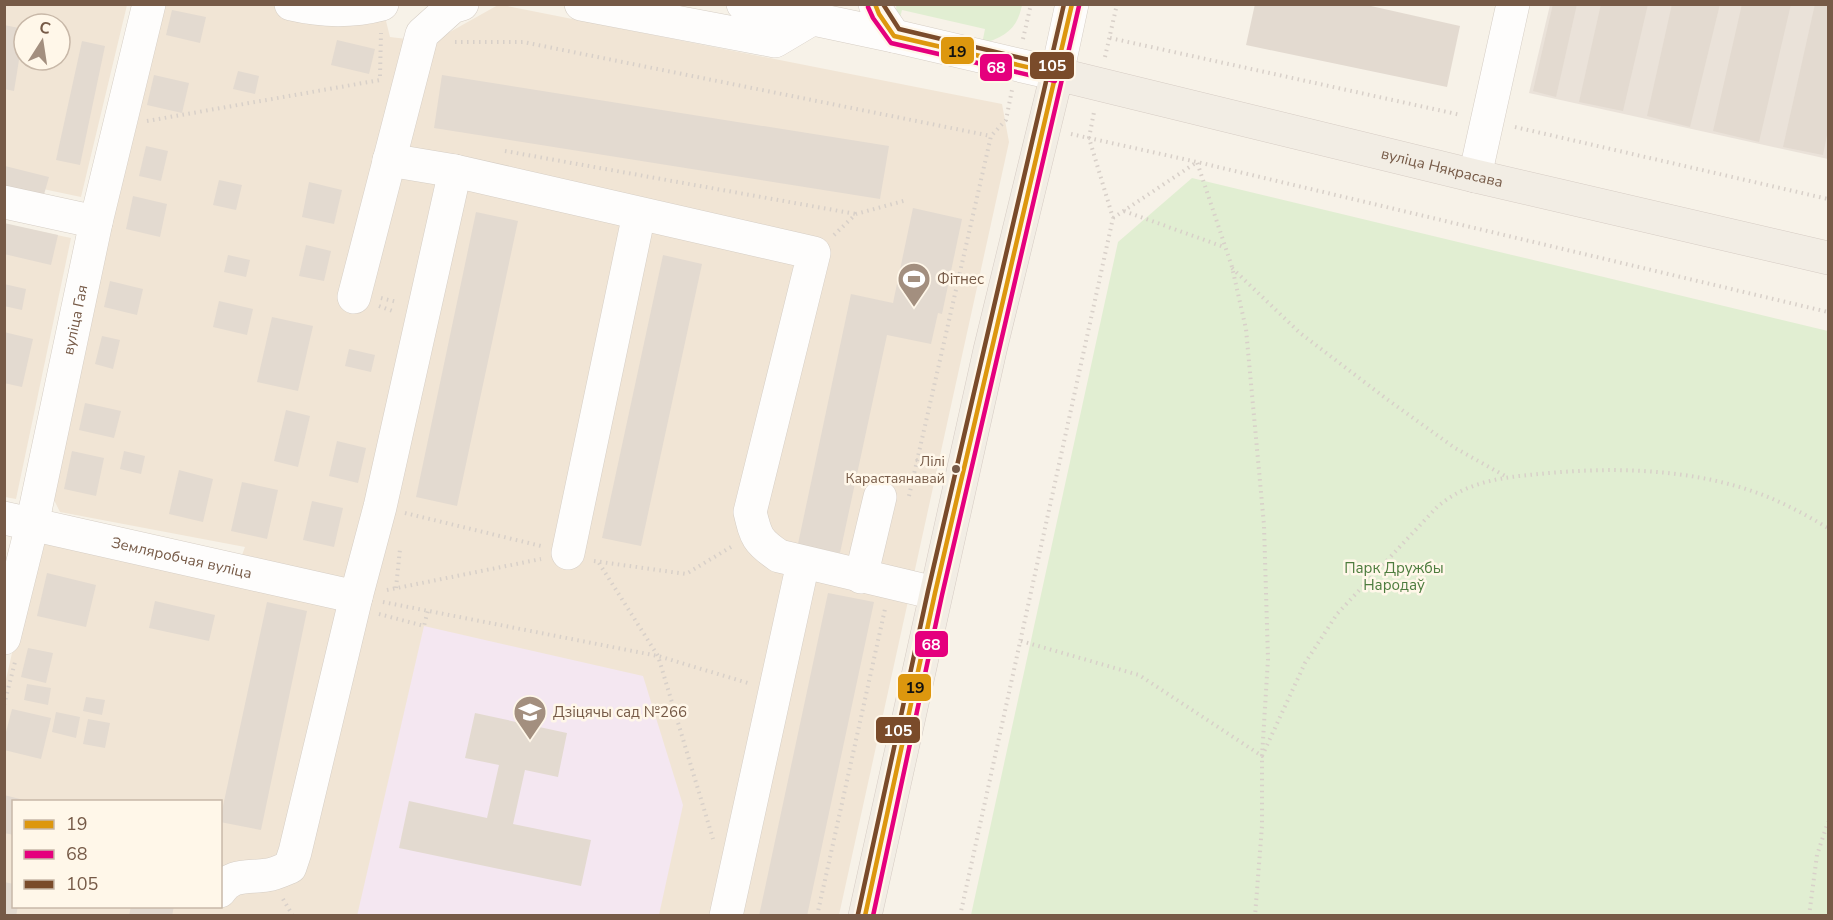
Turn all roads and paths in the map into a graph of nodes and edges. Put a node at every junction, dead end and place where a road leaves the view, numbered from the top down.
1 (149, 4) edge
2 (291, 4) edge
3 (382, 4) edge
4 (462, 4) edge
5 (581, 4) edge
6 (743, 4) edge
7 (875, 4) edge
8 (1072, 4) edge
9 (1117, 4) edge
10 (1513, 4) edge
11 (810, 12) edge
12 (894, 36) junction
13 (1110, 38) dead end
14 (454, 42) dead end
15 (1057, 74) junction
16 (380, 80) dead end
17 (136, 123) dead end
18 (991, 136) dead end
19 (495, 149) dead end
20 (389, 160) junction
21 (1197, 162) junction
22 (454, 171) junction
23 (1474, 176) junction
24 (907, 200) dead end
25 (4, 202) edge
26 (1124, 211) junction
27 (639, 214) junction
28 (856, 214) junction
29 (1113, 218) junction
30 (96, 222) junction
31 (1225, 247) junction
32 (814, 253) junction
33 (1828, 258) edge
34 (1232, 267) junction
35 (354, 297) joint
36 (1828, 312) edge
37 (422, 321) junction
38 (1508, 477) junction
39 (879, 496) dead end
40 (18, 522) edge
41 (1828, 528) edge
42 (583, 558) junction
43 (803, 563) junction
44 (861, 577) junction
45 (935, 593) junction
46 (355, 602) junction
47 (428, 610) junction
48 (1021, 641) junction
49 (11, 646) edge
50 (658, 656) junction
51 (776, 691) junction
52 (4, 705) edge
53 (1262, 756) junction
54 (1828, 822) edge
55 (713, 840) dead end
56 (222, 889) edge
57 (726, 915) edge
58 (864, 915) edge
59 (960, 915) edge
60 (1255, 915) edge
61 (1809, 915) edge

1 - 30 street, вуліца Гая
2 - 3 street
4 - 20 street
5 - 11 street
6 - 11 street
7 - 12 street
8 - 15 street
9 - 13 path
10 - 23 street
11 - 12 street
12 - 15 street
14 - 18 path
15 - 23 main road, вуліца Някрасава
15 - 45 main road
16 - 17 path
19 - 28 path
20 - 22 street
20 - 35 street
21 - 26 path
21 - 29 path
21 - 31 path
21 - 36 path
22 - 27 street
22 - 37 street
23 - 33 main road, вуліца Някрасава
24 - 28 path
25 - 30 street
26 - 29 path
26 - 31 path
27 - 32 street
27 - 42 street
28 - 32 path
29 - 48 path
30 - 40 street, вуліца Гая
31 - 34 path
32 - 43 street
34 - 38 path
34 - 53 path
35 - 37 path
37 - 46 street
38 - 41 path
38 - 53 path
39 - 44 street
40 - 46 street, Земляробчая вуліца
40 - 49 street, вуліца Гая
42 - 46 path
42 - 50 path
43 - 44 street
43 - 51 street
44 - 45 street
45 - 58 main road
46 - 47 path
46 - 47 path
46 - 56 street
47 - 50 path
48 - 53 path
48 - 59 path
49 - 52 path
50 - 51 path
50 - 55 path
51 - 57 street
53 - 60 path
54 - 61 path

